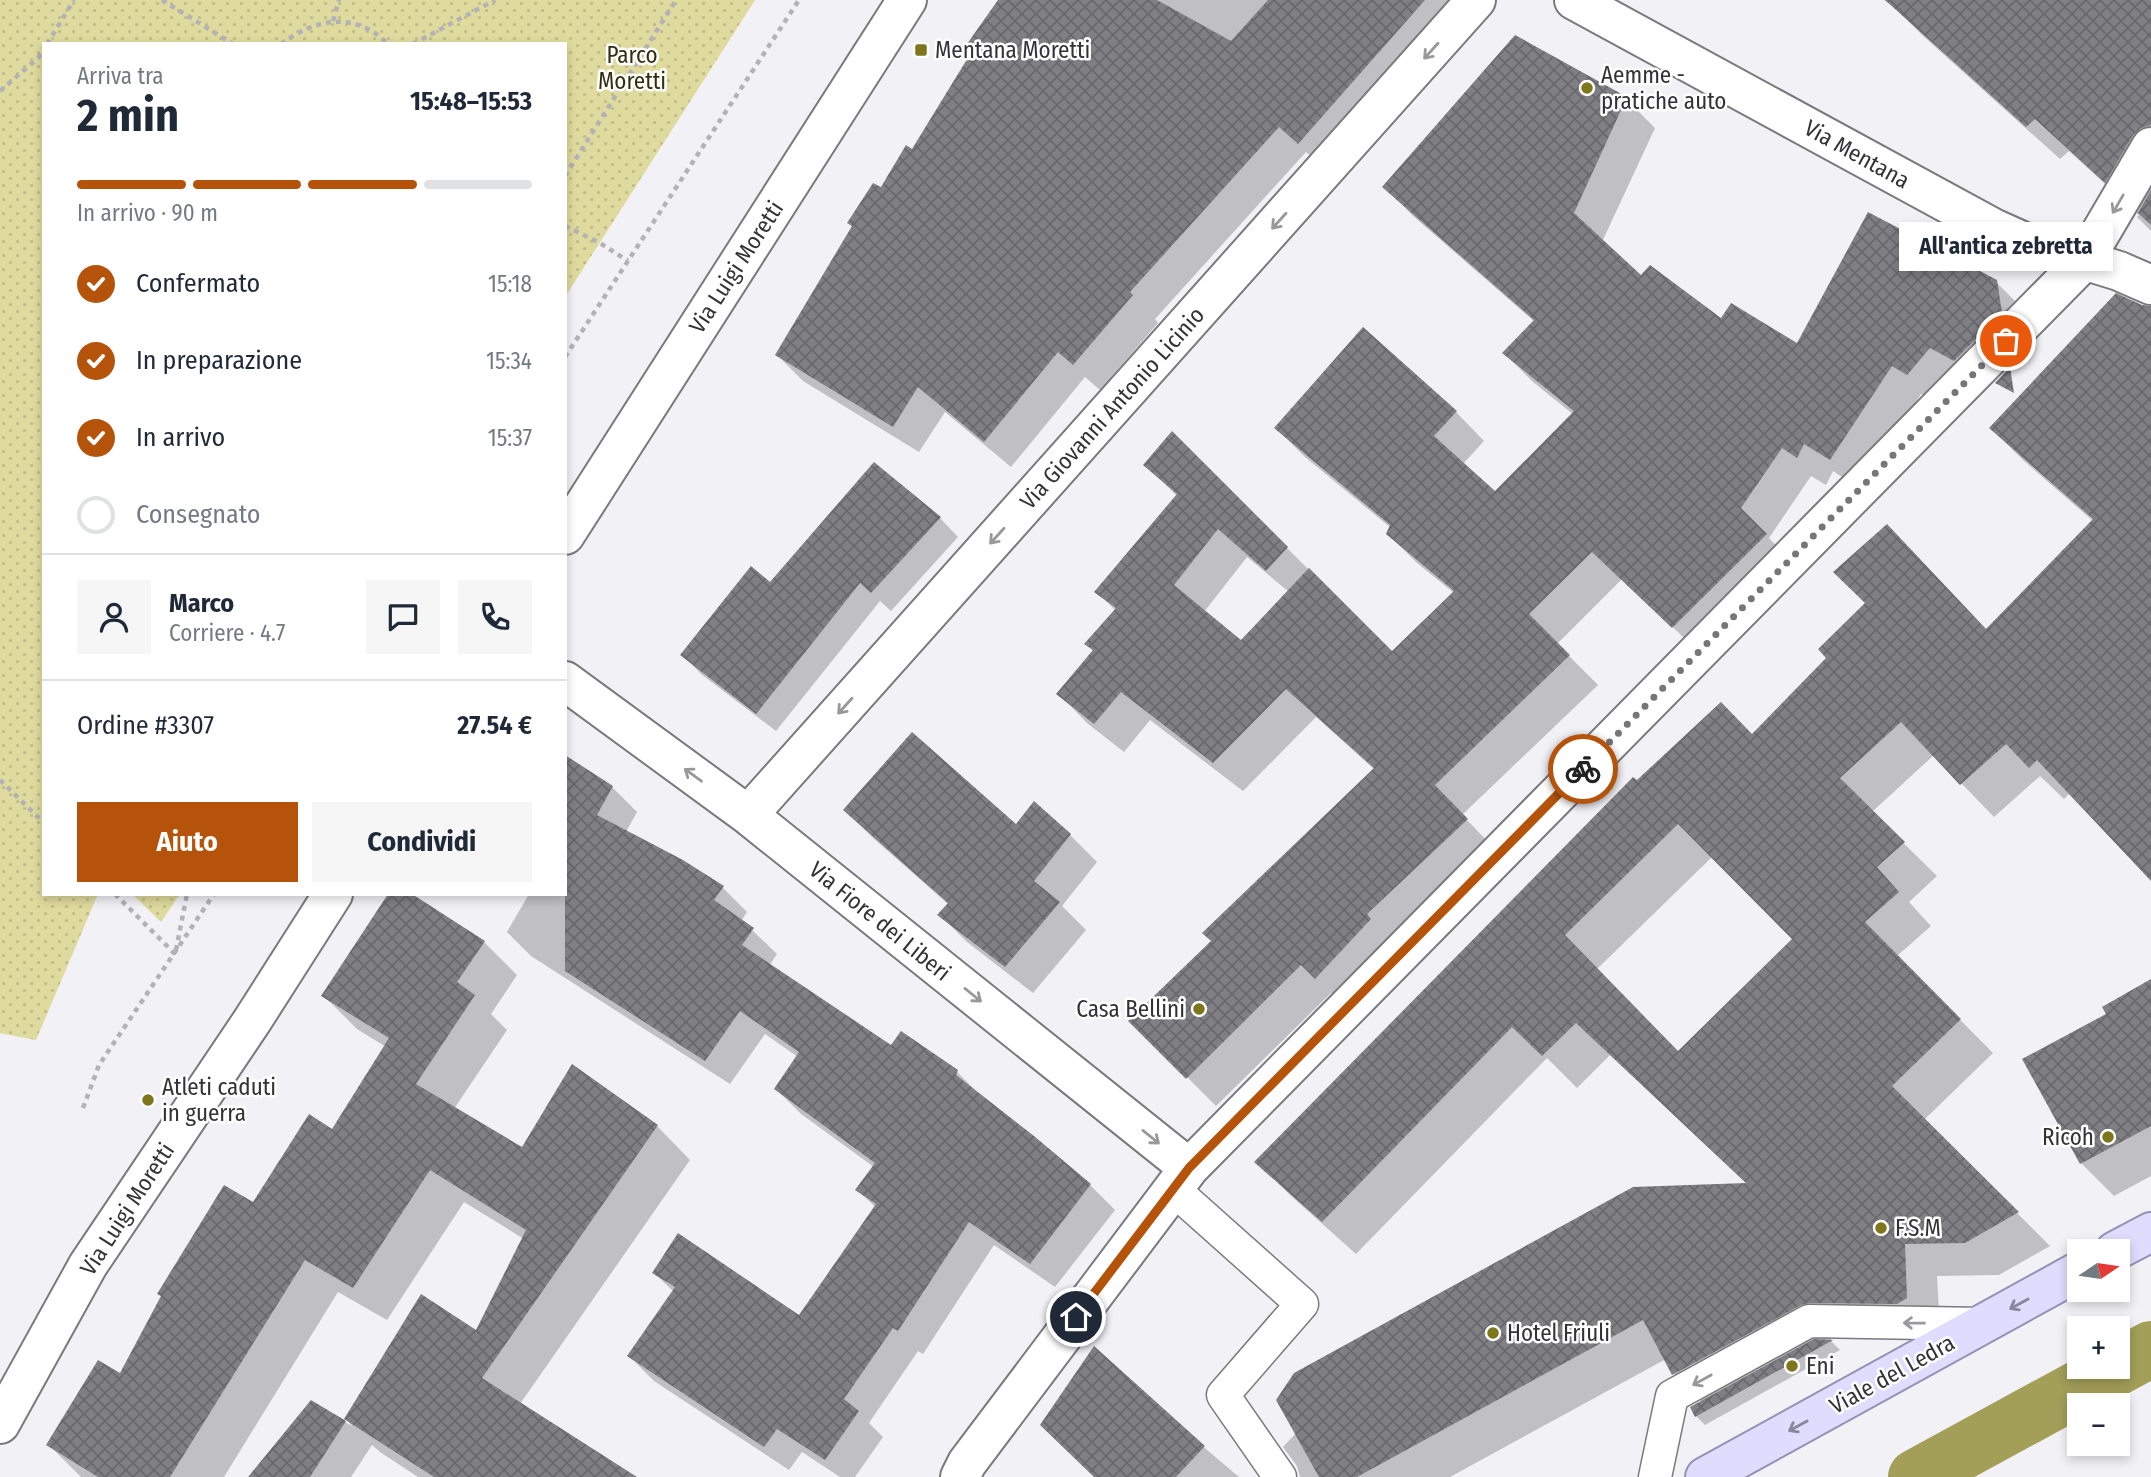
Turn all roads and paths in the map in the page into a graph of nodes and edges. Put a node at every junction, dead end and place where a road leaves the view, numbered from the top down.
1 (74, 0) edge
2 (162, 0) edge
3 (339, 0) edge
4 (495, 0) edge
5 (677, 0) edge
6 (799, 0) edge
7 (907, 0) edge
8 (1476, 0) edge
9 (1574, 0) edge
10 (333, 21) junction
11 (48, 42) edge
12 (230, 42) edge
13 (284, 42) edge
14 (386, 42) edge
15 (417, 42) edge
16 (42, 51) edge
17 (38, 58) junction
18 (42, 61) edge
19 (0, 91) edge
20 (2151, 147) edge
21 (567, 173) edge
22 (567, 227) edge
23 (628, 261) junction
24 (2084, 261) junction
25 (2151, 285) edge
26 (567, 354) edge
27 (567, 532) edge
28 (567, 682) edge
29 (0, 780) edge
30 (748, 815) junction
31 (42, 821) edge
32 (117, 896) edge
33 (187, 896) edge
34 (213, 896) edge
35 (332, 896) edge
36 (175, 954) junction
37 (83, 1108) dead end
38 (1181, 1178) junction
39 (2151, 1232) edge
40 (2130, 1243) edge
41 (2067, 1278) edge
42 (1982, 1324) junction
43 (0, 1424) edge
44 (960, 1477) edge
45 (1280, 1477) edge
46 (1655, 1477) edge
47 (1705, 1477) edge

1 - 11 path
2 - 12 path
3 - 10 path
4 - 15 path
5 - 21 path
6 - 23 path
7 - 27 street, Via Luigi Moretti
8 -> 30 street, Via Giovanni Antonio Licinio
9 - 24 street, Via Mentana
10 - 13 path
10 - 14 path
16 - 17 path
17 - 18 path
17 - 19 path
20 -> 24 street
22 - 23 path
23 - 26 path
24 - 25 street, Via Mentana
24 - 38 street
30 -> 28 street, Via Fiore dei Liberi
29 - 31 path
30 -> 38 street, Via Fiore dei Liberi
32 - 36 path
33 - 36 path
34 - 36 path
35 - 43 street, Via Luigi Moretti
36 - 37 path
38 - 44 street
38 - 45 lane
39 - 40 main road
41 -> 42 main road, Viale del Ledra
42 -> 46 lane
42 -> 47 main road, Viale del Ledra

